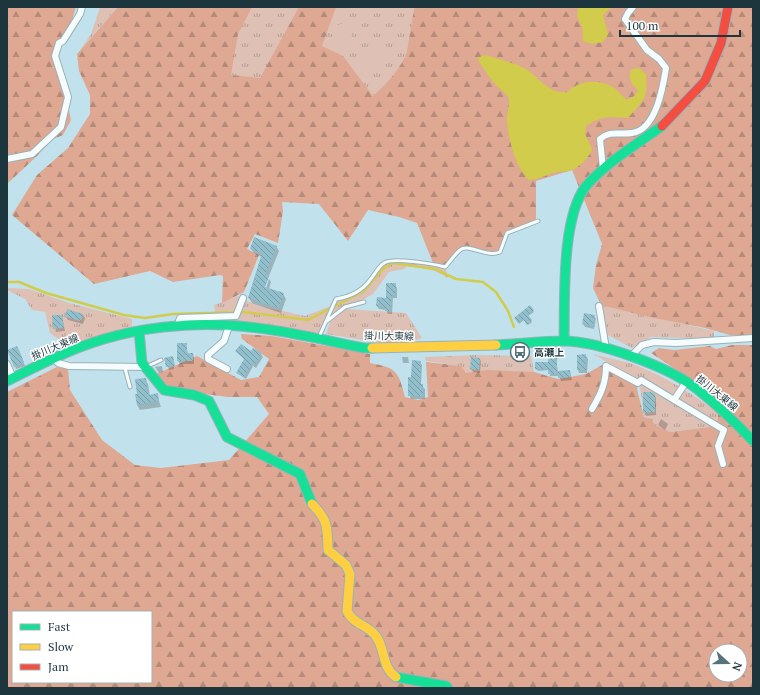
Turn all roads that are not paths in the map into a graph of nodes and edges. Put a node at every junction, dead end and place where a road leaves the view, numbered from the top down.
1 (82, 7) edge
2 (633, 7) edge
3 (728, 7) edge
4 (7, 159) edge
5 (603, 170) junction
6 (538, 221) dead end
7 (243, 298) dead end
8 (364, 302) dead end
9 (599, 306) dead end
10 (326, 322) junction
11 (229, 326) junction
12 (177, 327) junction
13 (139, 331) junction
14 (753, 338) edge
15 (319, 339) junction
16 (564, 341) junction
17 (606, 349) junction
18 (631, 356) junction
19 (53, 358) junction
20 (161, 360) dead end
21 (7, 364) edge
22 (125, 368) junction
23 (145, 368) junction
24 (227, 369) dead end
25 (10, 379) edge
26 (686, 382) junction
27 (130, 387) dead end
28 (674, 400) junction
29 (592, 409) dead end
30 (753, 441) edge
31 (723, 464) dead end
32 (448, 688) edge

1 - 4 street
2 - 5 street
3 - 5 street
5 - 16 street
6 - 10 lane
7 - 12 street
8 - 10 lane
9 - 17 street
10 - 15 lane
11 - 12 street, 掛川大東線
11 - 15 street, 掛川大東線
11 - 24 street
12 - 13 street, 掛川大東線
13 - 19 street, 掛川大東線
13 - 23 street
14 - 18 street
15 - 16 street, 掛川大東線
16 - 17 street, 掛川大東線
17 - 18 street, 掛川大東線
18 - 26 street, 掛川大東線
19 - 22 street
19 - 25 street, 掛川大東線
20 - 23 lane
21 - 25 street
22 - 23 street
22 - 27 lane
23 - 32 street
26 - 28 street
26 - 30 street, 掛川大東線
28 - 29 street
28 - 31 street

